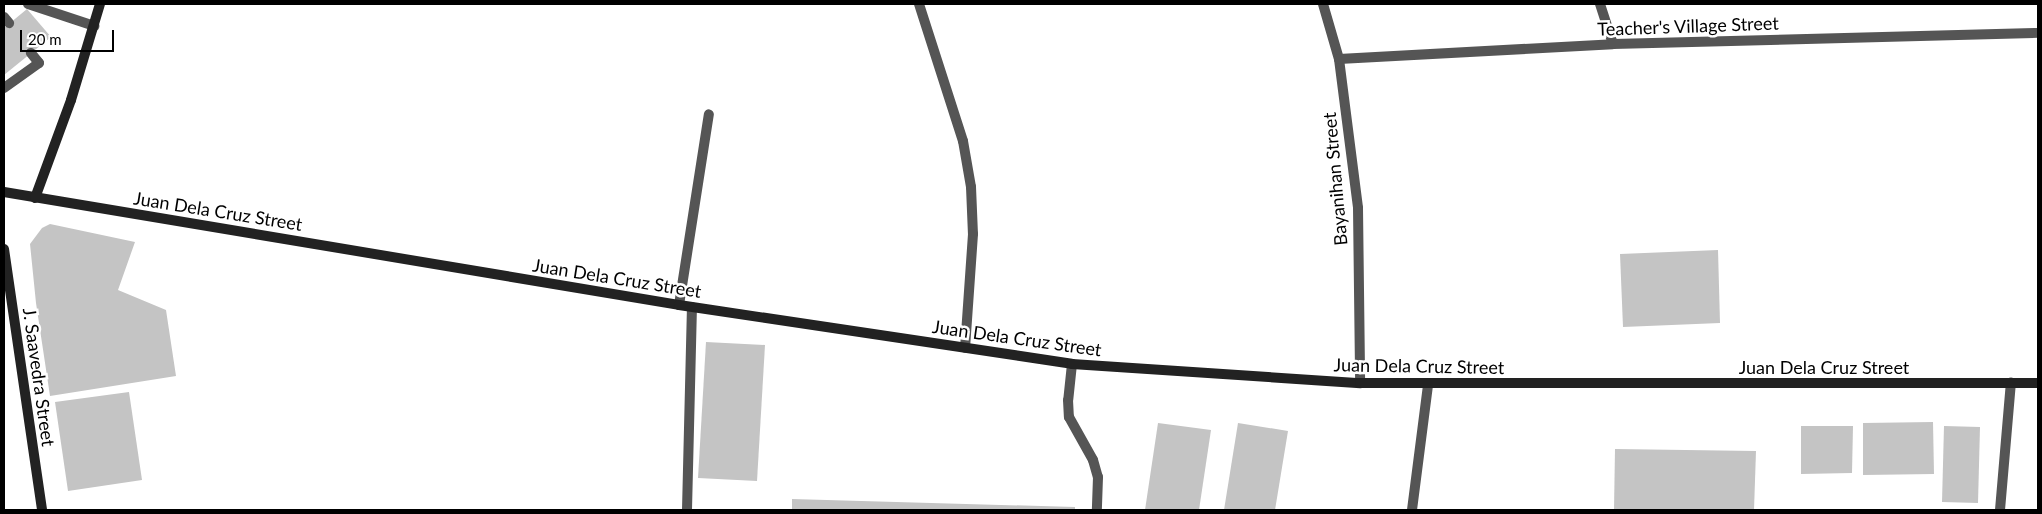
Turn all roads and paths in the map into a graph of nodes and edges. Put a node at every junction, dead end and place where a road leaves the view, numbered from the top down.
1 (28, 4) edge
2 (100, 4) edge
3 (919, 4) edge
4 (1323, 4) edge
5 (1600, 4) edge
6 (94, 26) junction
7 (2038, 33) edge
8 (1613, 44) junction
9 (31, 53) dead end
10 (1339, 59) junction
11 (4, 88) edge
12 (709, 114) dead end
13 (4, 192) edge
14 (35, 198) junction
15 (4, 249) edge
16 (679, 305) junction
17 (692, 306) junction
18 (965, 348) junction
19 (1072, 364) junction
20 (2011, 382) junction
21 (1360, 383) junction
22 (2038, 383) edge
23 (1428, 384) junction
24 (42, 510) edge
25 (687, 510) edge
26 (1097, 510) edge
27 (1412, 510) edge
28 (2000, 510) edge

1 - 6 street
2 - 6 street
3 - 18 street
4 - 10 street, Bayanihan Street
5 - 8 street
6 - 14 street
7 - 8 street, Teacher's Village Street
8 - 10 street, Teacher's Village Street
9 - 11 street
10 - 21 street, Bayanihan Street
12 - 16 street
13 - 14 street, Juan Dela Cruz Street
14 - 16 street, Juan Dela Cruz Street
15 - 24 street, J. Saavedra Street
16 - 17 street, Juan Dela Cruz Street
17 - 18 street, Juan Dela Cruz Street
17 - 25 street
18 - 19 street, Juan Dela Cruz Street
19 - 21 street, Juan Dela Cruz Street
19 - 26 street
20 - 22 street, Juan Dela Cruz Street
20 - 23 street, Juan Dela Cruz Street
20 - 28 street
21 - 23 street, Juan Dela Cruz Street
23 - 27 street

